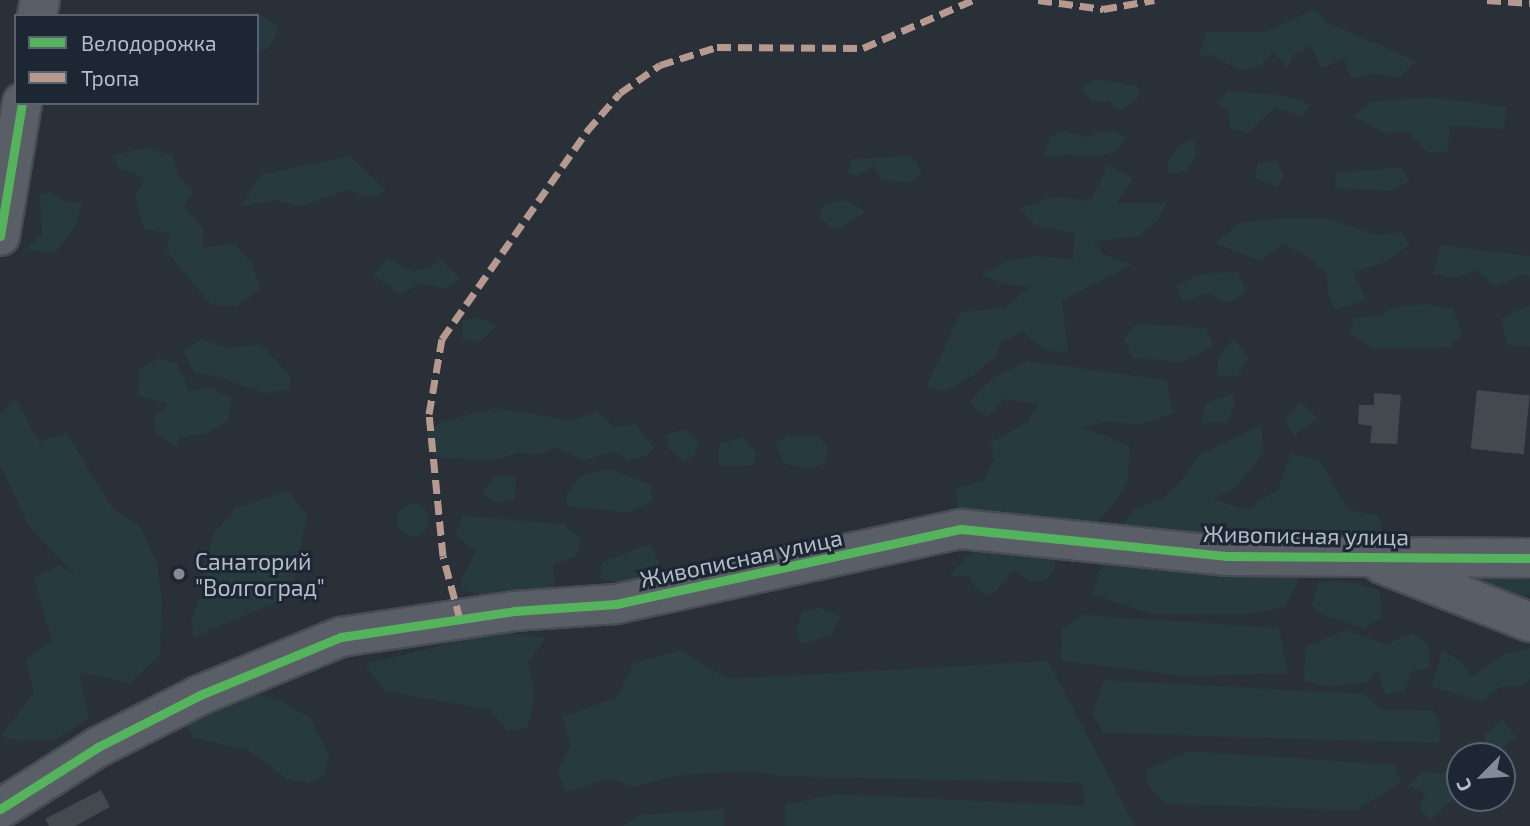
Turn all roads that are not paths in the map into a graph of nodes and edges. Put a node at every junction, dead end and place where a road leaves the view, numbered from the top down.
1 (22, 105) edge
2 (0, 236) edge
3 (1361, 556) junction
4 (1530, 558) edge
5 (1530, 622) edge
6 (0, 809) edge

1 - 2 street
3 - 4 street, Живописная улица
3 - 5 street
3 - 6 street, Живописная улица

